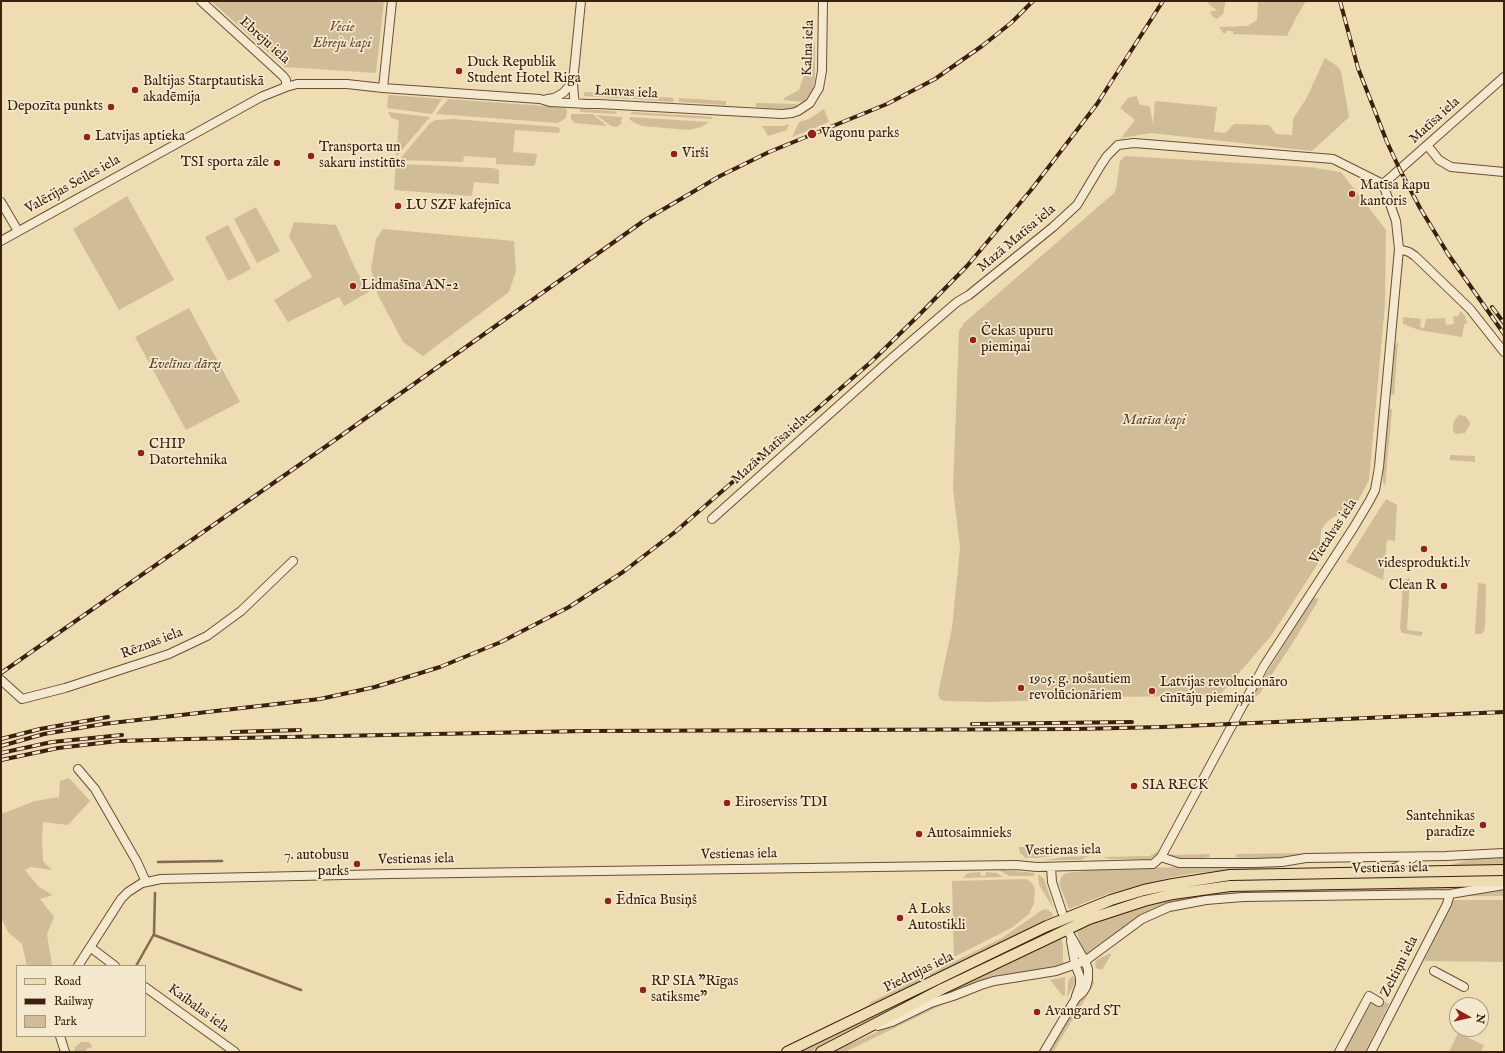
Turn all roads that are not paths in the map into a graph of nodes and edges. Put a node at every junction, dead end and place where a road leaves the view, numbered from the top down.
1 (201, 1) edge
2 (392, 1) edge
3 (581, 1) edge
4 (823, 1) edge
5 (1504, 77) edge
6 (573, 82) junction
7 (286, 87) junction
8 (383, 88) junction
9 (816, 95) joint
10 (540, 99) junction
11 (575, 103) junction
12 (1427, 145) junction
13 (1504, 172) edge
14 (1383, 184) junction
15 (1, 202) edge
16 (18, 231) junction
17 (1, 241) edge
18 (1399, 249) junction
19 (1504, 352) edge
20 (712, 519) dead end
21 (293, 561) dead end
22 (1, 680) edge
23 (78, 769) dead end
24 (1504, 853) edge
25 (1161, 857) junction
26 (1418, 857) junction
27 (1051, 867) junction
28 (1504, 870) edge
29 (1380, 872) junction
30 (1504, 881) edge
31 (146, 882) junction
32 (1504, 885) edge
33 (1450, 894) junction
34 (1063, 916) junction
35 (1068, 929) joint
36 (90, 947) junction
37 (1085, 961) junction
38 (1075, 964) junction
39 (79, 965) edge
40 (114, 965) edge
41 (1434, 971) dead end
42 (1464, 987) dead end
43 (146, 988) edge
44 (1076, 998) junction
45 (1379, 1002) dead end
46 (863, 1030) junction
47 (60, 1037) edge
48 (65, 1052) edge
49 (235, 1052) edge
50 (787, 1052) edge
51 (821, 1052) edge
52 (1044, 1052) edge
53 (1339, 1052) edge
54 (1372, 1052) edge

1 - 7 street, Ebreju iela
2 - 8 street
3 - 6 street
4 - 9 street, Kalna iela
5 - 12 street, Matīsa iela
6 - 10 street
6 - 11 street
7 - 8 street, Lauvas iela
7 - 16 street, Valērijas Seiles iela
8 - 10 street, Lauvas iela
9 - 11 street, Lauvas iela
10 - 11 street, Lauvas iela
12 - 13 street
12 - 14 street, Matīsa iela
14 - 18 street, Vietalvas iela
14 - 20 street, Mazā Matīsa iela
15 - 16 street
16 - 17 street, Valērijas Seiles iela
18 - 19 street
18 - 25 street, Vietalvas iela
21 - 22 street, Rēznas iela
23 - 31 street
24 - 26 street, Vestienas iela
25 - 26 street, Vestienas iela
25 - 27 street, Vestienas iela
26 - 29 street, Vestienas iela
27 - 31 street, Vestienas iela
27 - 34 street
28 - 29 main road, Vestienas iela
29 - 34 main road, Vestienas iela
30 - 35 main road, Vestienas iela
31 - 36 street, Vestienas iela
32 - 33 street
33 - 37 street
33 - 54 street, Zeltiņu iela
34 - 50 main road, Piedrujas iela
35 - 46 main road, Piedrujas iela
36 - 39 street, Vestienas iela
36 - 40 street
37 - 38 street
37 - 38 street
37 - 44 street
38 - 44 street
38 - 46 street
41 - 42 street
43 - 49 street, Kaibalas iela
44 - 52 street
45 - 53 street
46 - 51 main road, Piedrujas iela
47 - 48 street

